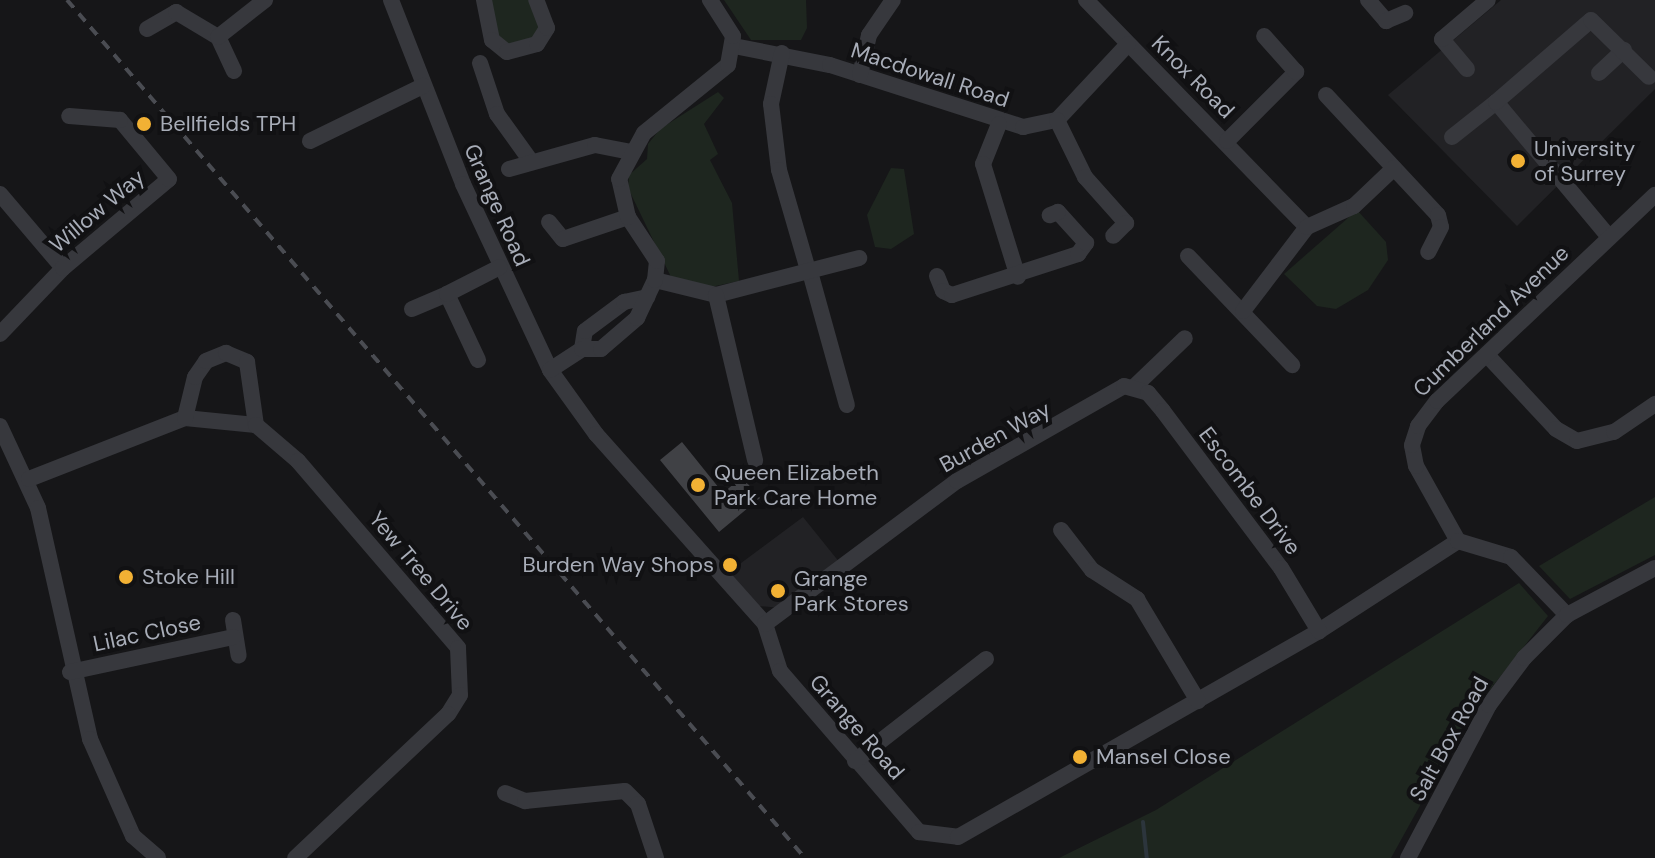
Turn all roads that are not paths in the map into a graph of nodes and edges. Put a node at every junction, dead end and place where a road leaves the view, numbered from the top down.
1 (265, 0) edge
2 (484, 0) edge
3 (536, 0) edge
4 (710, 0) edge
5 (893, 0) edge
6 (1086, 0) edge
7 (1368, 0) edge
8 (1488, 0) edge
9 (395, 1) edge
10 (1405, 13) dead end
11 (147, 29) dead end
12 (1264, 36) dead end
13 (218, 37) junction
14 (1128, 44) junction
15 (734, 46) junction
16 (1624, 50) junction
17 (782, 53) junction
18 (480, 63) dead end
19 (1467, 69) dead end
20 (234, 71) dead end
21 (1599, 73) dead end
22 (860, 75) junction
23 (1649, 77) dead end
24 (423, 86) junction
25 (1326, 95) dead end
26 (1496, 102) junction
27 (69, 116) dead end
28 (1057, 120) junction
29 (999, 124) junction
30 (1452, 137) dead end
31 (310, 141) dead end
32 (1227, 141) junction
33 (630, 152) junction
34 (530, 160) junction
35 (1394, 168) junction
36 (509, 169) dead end
37 (0, 194) edge
38 (1655, 195) edge
39 (1050, 215) dead end
40 (628, 217) junction
41 (549, 222) dead end
42 (1307, 227) junction
43 (1113, 236) dead end
44 (1609, 237) junction
45 (1428, 252) dead end
46 (1188, 256) dead end
47 (859, 258) dead end
48 (500, 267) junction
49 (63, 268) junction
50 (808, 268) junction
51 (937, 276) dead end
52 (1018, 277) junction
53 (655, 280) junction
54 (447, 294) junction
55 (716, 295) junction
56 (412, 309) dead end
57 (1243, 311) junction
58 (0, 334) edge
59 (1185, 338) dead end
60 (1487, 355) junction
61 (478, 360) dead end
62 (1292, 365) dead end
63 (550, 370) junction
64 (1135, 386) junction
65 (1655, 404) edge
66 (847, 405) dead end
67 (185, 418) junction
68 (256, 425) junction
69 (0, 426) edge
70 (755, 460) dead end
71 (29, 479) junction
72 (1061, 530) dead end
73 (1458, 541) junction
74 (1655, 568) edge
75 (1567, 615) junction
76 (765, 624) junction
77 (1319, 631) junction
78 (239, 656) dead end
79 (986, 659) dead end
80 (70, 672) junction
81 (1198, 701) junction
82 (855, 761) junction
83 (505, 793) dead end
84 (158, 858) edge
85 (295, 858) edge
86 (656, 858) edge
87 (1408, 858) edge

1 - 13 street
2 - 3 street
4 - 15 street
5 - 22 street
6 - 14 street, Knox Road
7 - 10 street
8 - 19 street
9 - 24 street, Grange Road
11 - 13 street
12 - 32 street, Knox Road
13 - 20 street
14 - 28 street
14 - 32 street, Knox Road
15 - 17 street, Macdowall Road
15 - 33 street
16 - 21 street
16 - 23 street
16 - 26 street
17 - 22 street, Macdowall Road
17 - 50 street
18 - 34 street
22 - 29 street, Macdowall Road
24 - 31 street
24 - 48 street, Grange Road
25 - 35 street
26 - 30 street
26 - 44 street
27 - 49 street, Willow Way
28 - 29 street, Macdowall Road
28 - 43 street
29 - 52 street
32 - 42 street, Knox Road
33 - 34 street
33 - 40 street
34 - 36 street
35 - 42 street
35 - 45 street
37 - 49 street
38 - 44 street, Cumberland Avenue
39 - 52 street
40 - 41 street
40 - 53 street
42 - 57 street
44 - 60 street, Cumberland Avenue
46 - 57 street
47 - 50 street
48 - 54 street
48 - 63 street, Grange Road
49 - 58 street, Willow Way
50 - 55 street
50 - 66 street
51 - 52 street
53 - 55 street
53 - 63 street
54 - 56 street
54 - 61 street
55 - 70 street
57 - 62 street
59 - 64 street
60 - 65 street
60 - 73 street, Cumberland Avenue
63 - 76 street, Grange Road
64 - 76 street, Burden Way
64 - 77 street, Escombe Drive
67 - 68 street
67 - 68 street
67 - 71 street
68 - 85 street, Yew Tree Drive
69 - 71 street
71 - 80 street
72 - 81 street
73 - 75 street
73 - 77 street, Grange Road
74 - 75 street, Salt Box Road
75 - 87 street, Salt Box Road
76 - 82 street, Grange Road
77 - 81 street, Grange Road
78 - 80 street, Lilac Close
79 - 82 street
80 - 84 street
81 - 82 street, Grange Road
83 - 86 street

